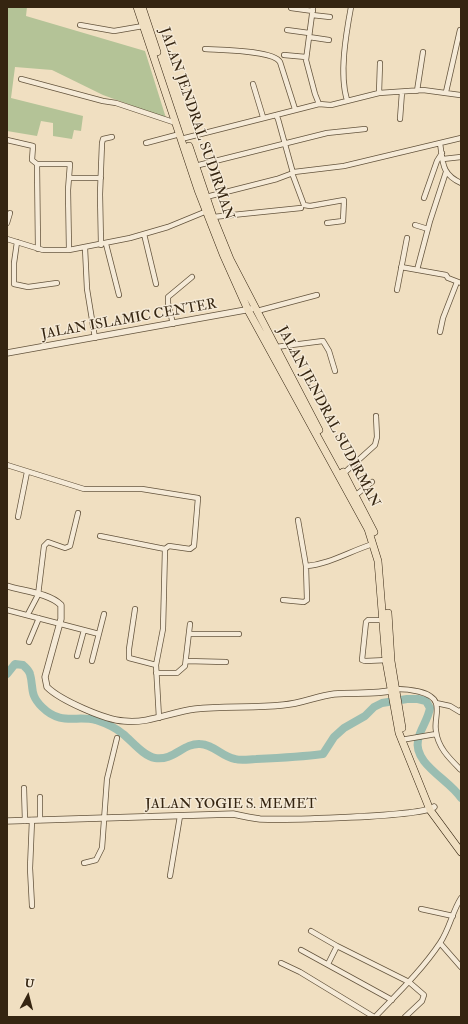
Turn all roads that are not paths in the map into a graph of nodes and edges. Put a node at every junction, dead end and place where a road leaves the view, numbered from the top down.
1 (137, 7) edge
2 (142, 7) edge
3 (351, 7) edge
4 (291, 8) edge
5 (313, 11) edge
6 (330, 17) dead end
7 (80, 25) dead end
8 (143, 26) junction
9 (287, 30) dead end
10 (460, 30) edge
11 (309, 35) junction
12 (328, 40) dead end
13 (205, 49) dead end
14 (424, 52) dead end
15 (284, 54) dead end
16 (306, 57) junction
17 (380, 63) dead end
18 (21, 79) dead end
19 (253, 84) dead end
20 (417, 91) junction
21 (402, 92) junction
22 (446, 92) junction
23 (379, 93) junction
24 (460, 95) dead end
25 (347, 100) junction
26 (319, 104) junction
27 (295, 109) junction
28 (276, 115) junction
29 (263, 117) junction
30 (400, 119) dead end
31 (176, 124) junction
32 (365, 129) dead end
33 (112, 137) dead end
34 (182, 137) junction
35 (461, 138) edge
36 (7, 140) edge
37 (146, 142) dead end
38 (440, 143) junction
39 (285, 144) junction
40 (442, 153) junction
41 (461, 157) edge
42 (443, 159) junction
43 (37, 164) junction
44 (195, 166) junction
45 (446, 172) junction
46 (293, 173) junction
47 (69, 178) junction
48 (101, 178) junction
49 (461, 183) edge
50 (206, 197) junction
51 (424, 198) dead end
52 (301, 208) dead end
53 (208, 210) junction
54 (10, 213) dead end
55 (213, 217) junction
56 (7, 223) edge
57 (327, 223) dead end
58 (415, 225) dead end
59 (428, 229) junction
60 (144, 234) junction
61 (407, 238) dead end
62 (7, 239) edge
63 (17, 242) junction
64 (104, 244) junction
65 (85, 248) junction
66 (38, 249) junction
67 (69, 250) junction
68 (401, 267) junction
69 (417, 270) junction
70 (192, 277) dead end
71 (57, 283) dead end
72 (459, 283) edge
73 (156, 284) dead end
74 (397, 290) dead end
75 (119, 295) dead end
76 (317, 295) dead end
77 (253, 309) junction
78 (173, 324) junction
79 (440, 332) dead end
80 (95, 338) junction
81 (276, 347) junction
82 (7, 354) edge
83 (336, 371) dead end
84 (376, 416) dead end
85 (7, 465) edge
86 (27, 472) junction
87 (343, 474) junction
88 (372, 482) dead end
89 (356, 495) junction
90 (78, 513) dead end
91 (18, 517) dead end
92 (298, 520) dead end
93 (100, 536) dead end
94 (373, 544) junction
95 (165, 549) junction
96 (306, 566) junction
97 (7, 586) edge
98 (38, 595) junction
99 (283, 600) dead end
100 (135, 609) dead end
101 (7, 610) edge
102 (28, 614) junction
103 (104, 614) dead end
104 (39, 618) junction
105 (383, 620) junction
106 (60, 624) junction
107 (190, 624) dead end
108 (84, 630) junction
109 (99, 634) junction
110 (189, 634) junction
111 (239, 634) dead end
112 (29, 642) dead end
113 (77, 656) dead end
114 (389, 660) junction
115 (92, 661) dead end
116 (186, 661) junction
117 (226, 662) dead end
118 (156, 665) junction
119 (156, 673) junction
120 (394, 693) junction
121 (436, 703) junction
122 (461, 711) edge
123 (159, 718) junction
124 (436, 734) junction
125 (117, 738) dead end
126 (403, 739) junction
127 (461, 770) edge
128 (24, 788) dead end
129 (40, 797) dead end
130 (432, 809) junction
131 (180, 816) junction
132 (103, 819) junction
133 (25, 820) junction
134 (32, 820) junction
135 (40, 820) junction
136 (7, 822) edge
137 (461, 843) edge
138 (461, 852) edge
139 (84, 862) dead end
140 (170, 876) dead end
141 (461, 898) edge
142 (32, 906) dead end
143 (421, 909) dead end
144 (454, 916) junction
145 (311, 931) dead end
146 (440, 943) junction
147 (337, 946) junction
148 (301, 950) dead end
149 (281, 964) dead end
150 (328, 964) junction
151 (461, 967) edge
152 (409, 982) junction
153 (392, 1000) junction
154 (375, 1017) edge
155 (406, 1017) edge

1 - 8 highway, JALAN JENDRAL SUDIRMAN
2 - 34 highway, JALAN JENDRAL SUDIRMAN
3 - 25 street
4 - 5 street
5 - 6 street
5 - 11 street
7 - 8 street
8 - 31 highway, JALAN JENDRAL SUDIRMAN
9 - 11 street
10 - 22 street
11 - 12 street
11 - 16 street
13 - 27 street
14 - 20 street
15 - 16 street
16 - 26 street
17 - 23 street
18 - 31 street
19 - 29 street
20 - 21 street
20 - 22 street
21 - 23 street
21 - 30 street
22 - 24 street
23 - 25 street
25 - 26 street
26 - 27 street
27 - 28 street
28 - 29 street
28 - 39 street
29 - 34 street
31 - 34 highway, JALAN JENDRAL SUDIRMAN
32 - 39 street
33 - 48 street
34 - 37 street
34 - 44 highway, JALAN JENDRAL SUDIRMAN
34 - 53 highway, JALAN JENDRAL SUDIRMAN
35 - 38 street
36 - 43 street
38 - 40 street
38 - 46 street
39 - 44 street
39 - 46 street
40 - 42 street
40 - 51 street
41 - 42 street
42 - 45 street
43 - 47 street
43 - 66 street
44 - 50 highway, JALAN JENDRAL SUDIRMAN
45 - 49 street
45 - 59 street
46 - 50 street
46 - 57 street
47 - 48 street
47 - 67 street
48 - 64 street
50 - 53 highway, JALAN JENDRAL SUDIRMAN
52 - 55 street
53 - 55 highway, JALAN JENDRAL SUDIRMAN
53 - 60 street
53 - 77 highway, JALAN JENDRAL SUDIRMAN
54 - 56 street
55 - 77 highway, JALAN JENDRAL SUDIRMAN
58 - 59 street
59 - 69 street
60 - 64 street
60 - 73 street
61 - 68 street
62 - 63 street
63 - 66 street
63 - 71 street
64 - 65 street
64 - 75 street
65 - 67 street
65 - 80 street
66 - 67 street
68 - 69 street
68 - 74 street
69 - 72 street
70 - 78 street
72 - 79 street
76 - 77 street
77 - 78 street, JALAN ISLAMIC CENTER
77 - 81 highway, JALAN JENDRAL SUDIRMAN
77 - 94 highway, JALAN JENDRAL SUDIRMAN
78 - 80 street, JALAN ISLAMIC CENTER
80 - 82 street, JALAN ISLAMIC CENTER
81 - 83 street
81 - 87 highway, JALAN JENDRAL SUDIRMAN
84 - 87 street
85 - 86 street
86 - 91 street
86 - 95 street
87 - 89 highway, JALAN JENDRAL SUDIRMAN
88 - 89 street
89 - 114 highway, JALAN JENDRAL SUDIRMAN
90 - 98 street
92 - 96 street
93 - 95 street
94 - 96 street
94 - 105 highway, JALAN JENDRAL SUDIRMAN
95 - 118 street
96 - 99 street
97 - 98 street
98 - 102 street
98 - 106 street
100 - 118 street
101 - 102 street
102 - 104 street
103 - 109 street
104 - 106 street
104 - 112 street
105 - 114 highway, JALAN JENDRAL SUDIRMAN
105 - 114 street
106 - 108 street
106 - 123 street
107 - 110 street
108 - 109 street
108 - 113 street
109 - 115 street
110 - 111 street
110 - 116 street
114 - 120 highway, JALAN JENDRAL SUDIRMAN
116 - 117 street
116 - 119 street
118 - 119 street
119 - 123 street
120 - 121 street
120 - 123 street
120 - 126 highway, JALAN JENDRAL SUDIRMAN
121 - 122 street
121 - 124 street
124 - 126 street
124 - 127 street
125 - 132 street
126 - 130 highway, JALAN JENDRAL SUDIRMAN
128 - 133 street
129 - 135 street
130 - 131 street, JALAN YOGIE S. MEMET
130 - 137 highway, JALAN JENDRAL SUDIRMAN
130 - 138 highway, JALAN JENDRAL SUDIRMAN
131 - 132 street, JALAN YOGIE S. MEMET
131 - 140 street
132 - 135 street, JALAN YOGIE S. MEMET
132 - 139 street
133 - 134 street, JALAN YOGIE S. MEMET
133 - 136 street, JALAN YOGIE S. MEMET
134 - 135 street, JALAN YOGIE S. MEMET
134 - 142 street
141 - 144 street
143 - 144 street
144 - 146 street
145 - 147 street
146 - 151 street
146 - 152 street
147 - 150 street
147 - 152 street
148 - 150 street
149 - 154 street
150 - 153 street
152 - 153 street
152 - 155 street
153 - 154 street

